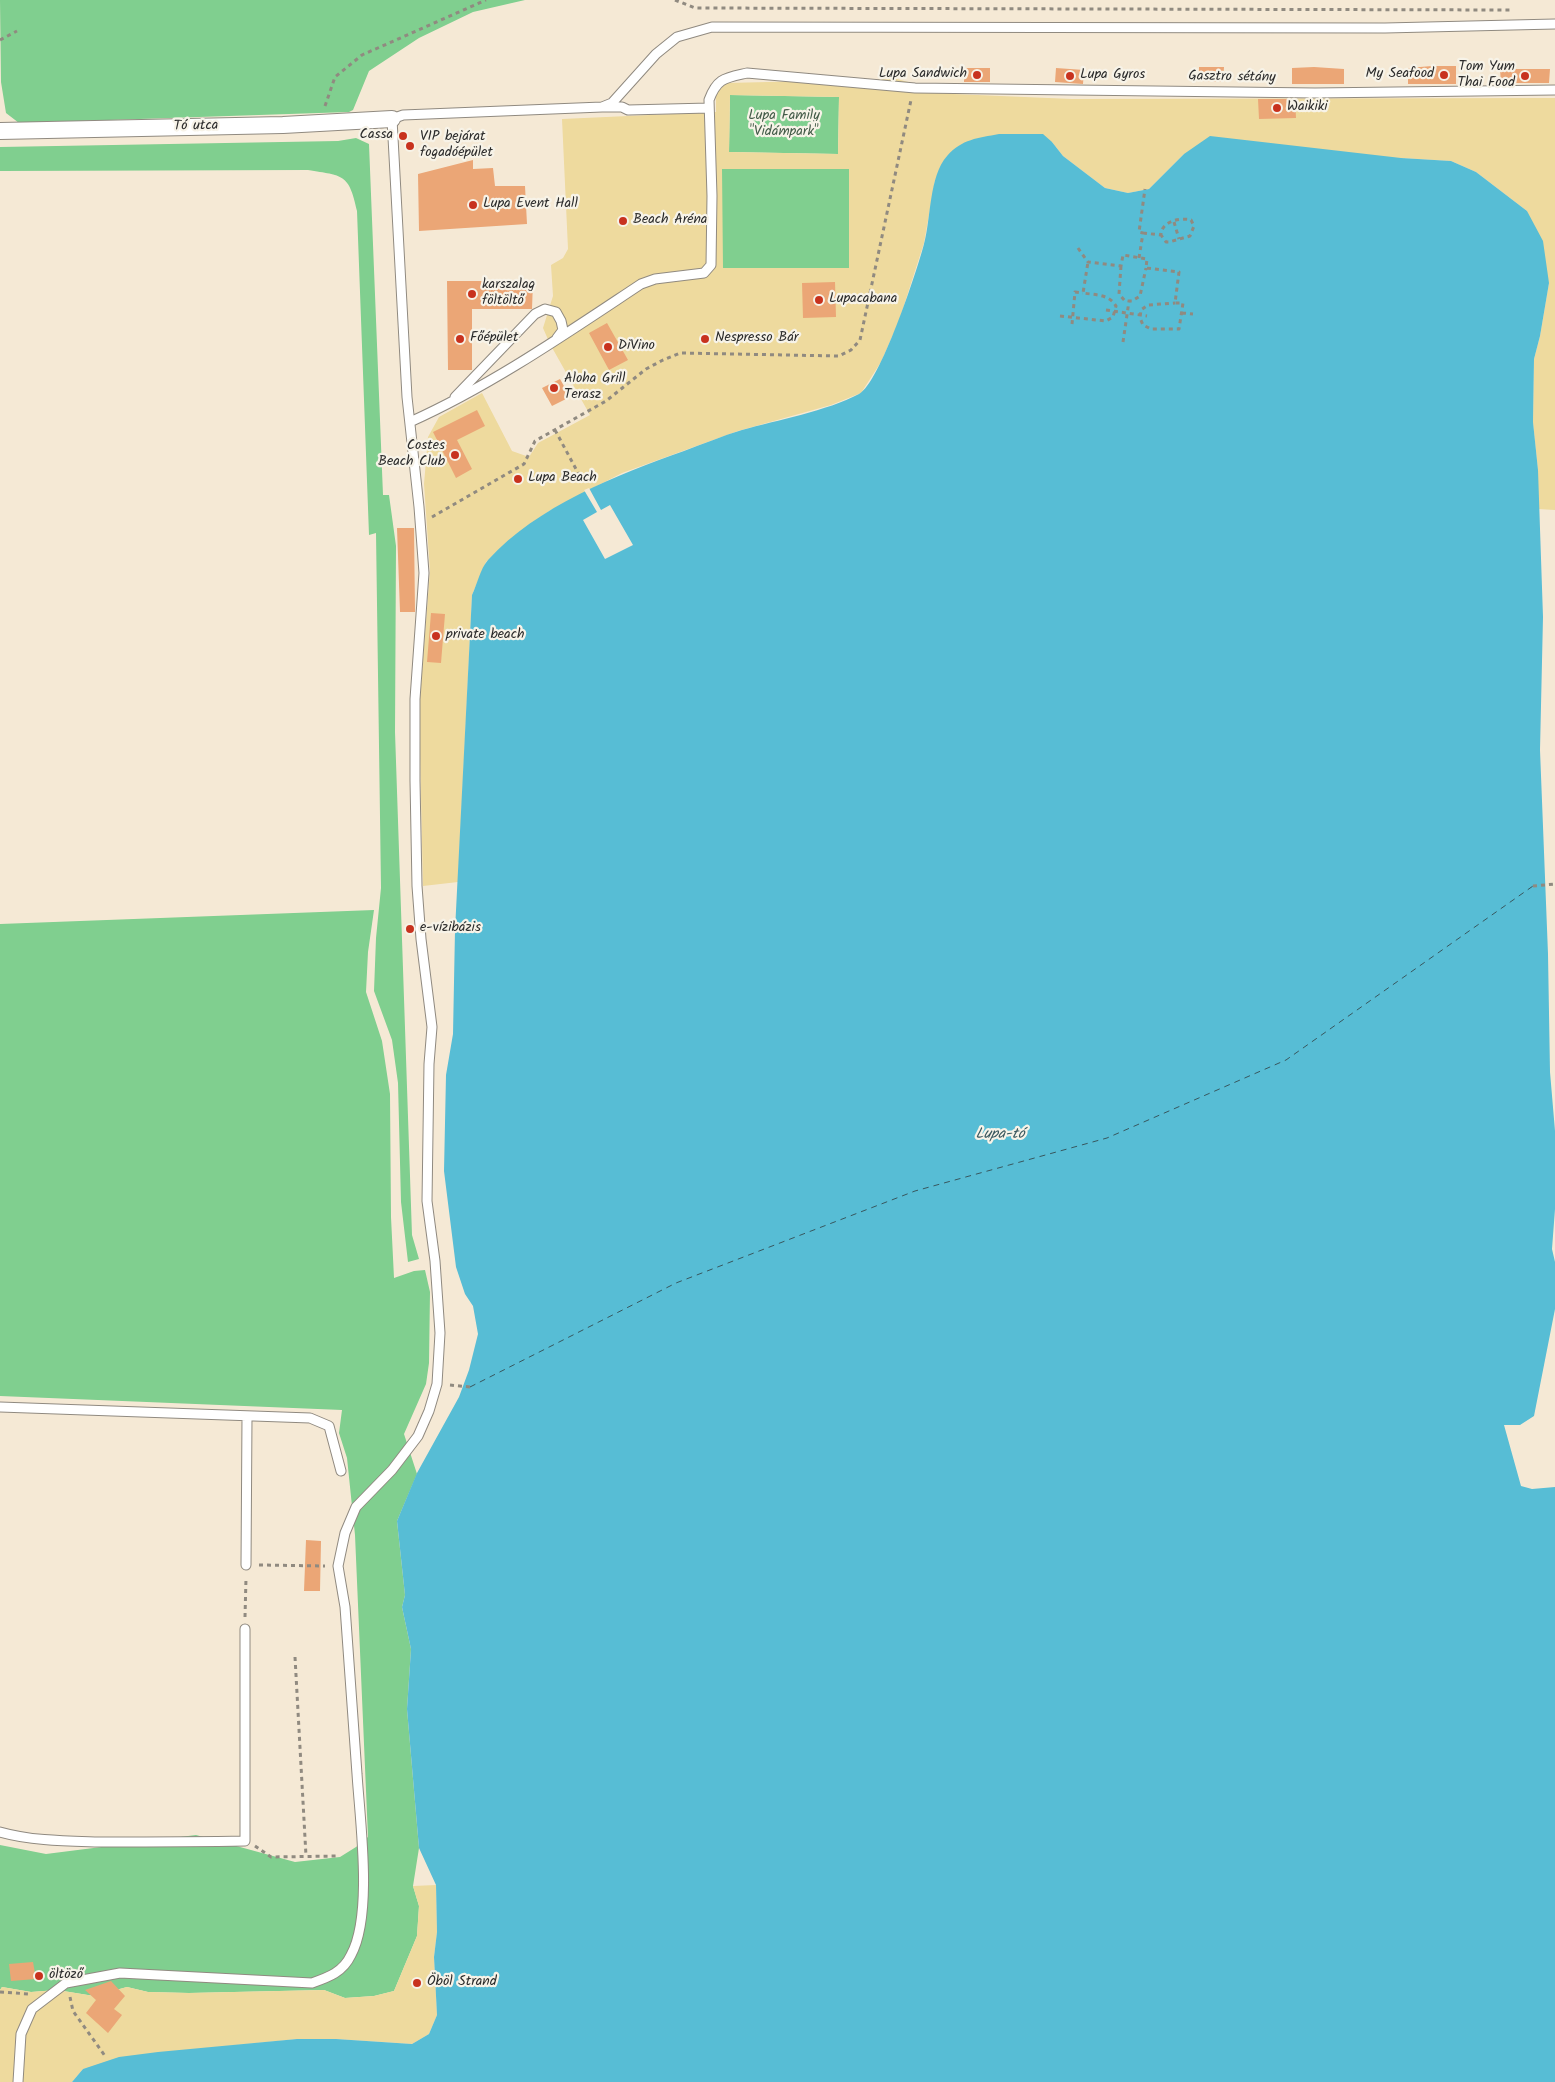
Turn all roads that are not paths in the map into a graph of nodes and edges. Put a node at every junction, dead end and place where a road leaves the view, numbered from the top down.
1 (1555, 24) edge
2 (1551, 91) edge
3 (602, 107) junction
4 (709, 108) junction
5 (392, 119) junction
6 (0, 130) edge
7 (556, 341) junction
8 (448, 405) junction
9 (410, 422) junction
10 (0, 1407) edge
11 (247, 1417) junction
12 (341, 1471) dead end
13 (246, 1565) road end
14 (245, 1629) road end
15 (0, 1832) edge
16 (18, 2082) edge

1 - 3 lane
2 - 4 lane, Gasztro sétány
3 - 4 lane
3 - 5 lane
4 - 7 lane, Gasztro sétány
5 - 6 street, Tó utca
5 - 9 lane
7 - 8 lane, Gasztro sétány
7 - 8 lane
8 - 9 lane, Gasztro sétány
9 - 16 lane
10 - 11 lane
11 - 12 lane
11 - 13 lane
14 - 15 lane

